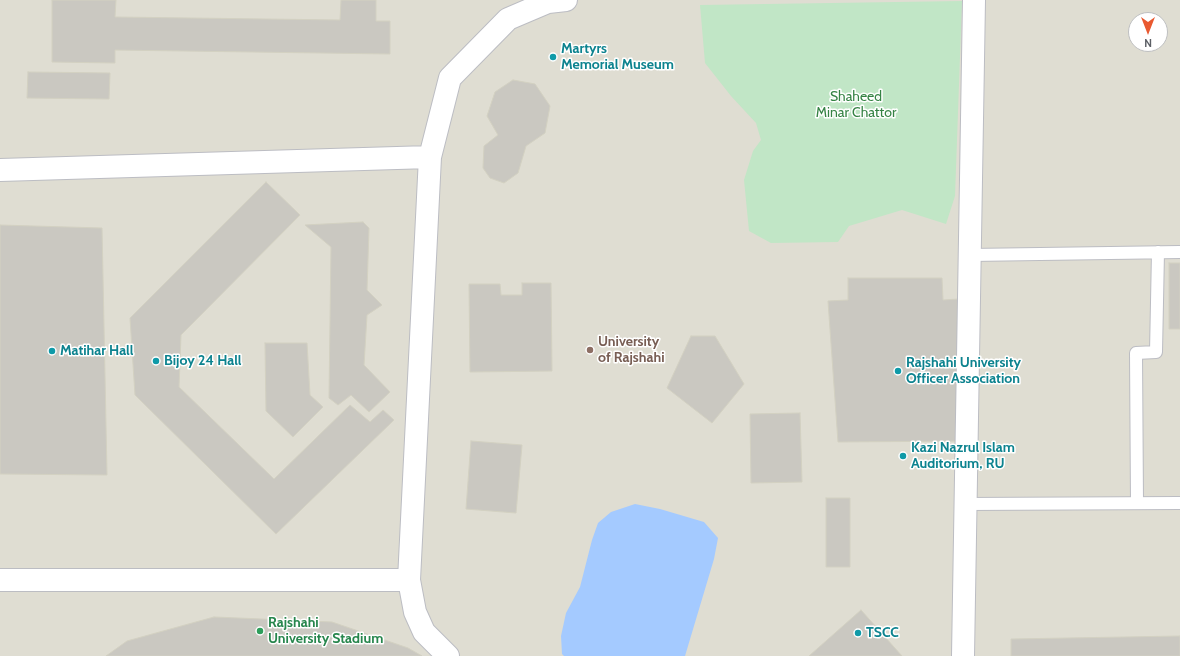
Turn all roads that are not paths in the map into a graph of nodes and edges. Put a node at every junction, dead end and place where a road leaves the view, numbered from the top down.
1 (566, 0) edge
2 (974, 0) edge
3 (430, 157) junction
4 (0, 170) edge
5 (1158, 252) junction
6 (1180, 252) edge
7 (970, 255) junction
8 (1137, 503) junction
9 (1180, 503) edge
10 (965, 504) junction
11 (0, 580) edge
12 (409, 580) junction
13 (448, 656) edge
14 (963, 656) edge

1 - 3 street
2 - 7 street
3 - 4 street
3 - 12 street
5 - 6 lane
5 - 7 lane
5 - 8 lane
7 - 10 street
8 - 9 lane
8 - 10 lane
10 - 14 street
11 - 12 street
12 - 13 street

